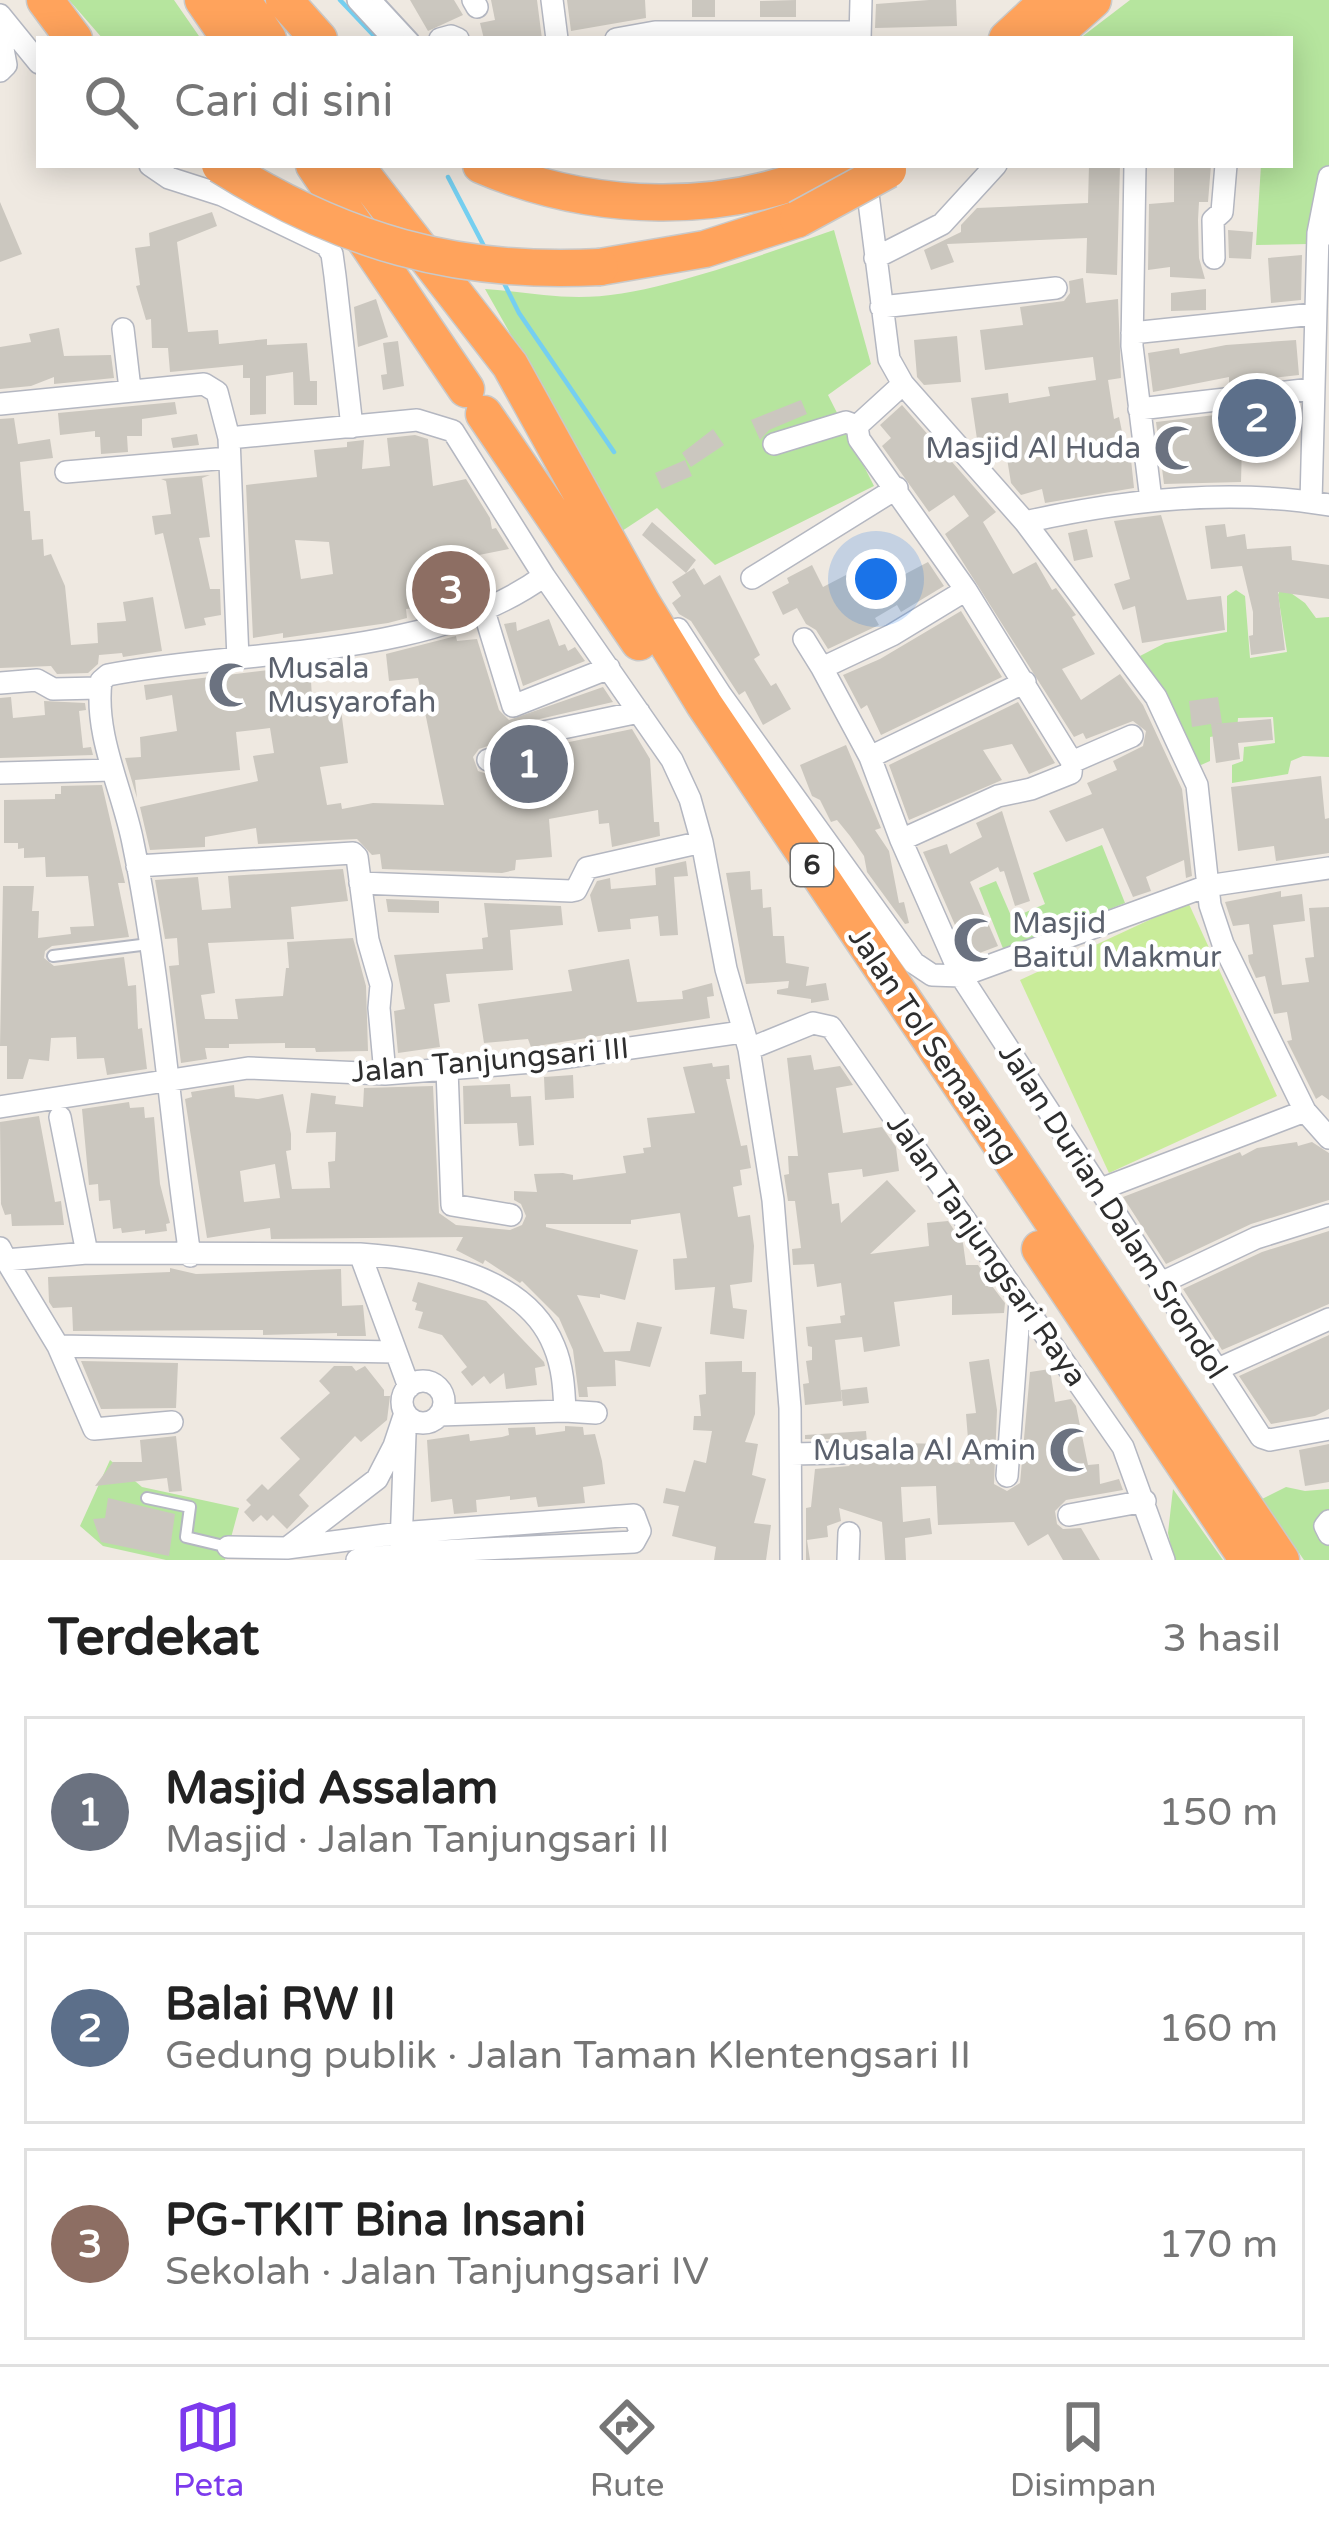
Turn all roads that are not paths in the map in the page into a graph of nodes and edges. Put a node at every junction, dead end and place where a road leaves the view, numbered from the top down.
1 (45, 0) edge
2 (203, 0) edge
3 (242, 0) edge
4 (284, 0) edge
5 (358, 0) edge
6 (377, 0) edge
7 (552, 0) edge
8 (861, 0) edge
9 (1049, 0) edge
10 (1093, 0) edge
11 (0, 14) edge
12 (0, 33) edge
13 (72, 36) edge
14 (228, 36) edge
15 (266, 36) edge
16 (316, 36) edge
17 (391, 36) edge
18 (410, 36) edge
19 (557, 36) edge
20 (633, 36) edge
21 (860, 36) edge
22 (1010, 36) edge
23 (1052, 36) edge
24 (36, 59) edge
25 (0, 71) edge
26 (154, 168) edge
27 (225, 168) edge
28 (316, 168) edge
29 (357, 168) edge
30 (489, 168) edge
31 (858, 168) edge
32 (862, 168) edge
33 (863, 168) edge
34 (993, 168) edge
35 (1135, 168) edge
36 (1226, 168) edge
37 (1329, 177) edge
38 (1324, 234) edge
39 (875, 258) junction
40 (1214, 258) dead end
41 (1056, 288) dead end
42 (881, 308) junction
43 (1314, 314) junction
44 (123, 329) dead end
45 (1132, 333) junction
46 (903, 384) junction
47 (130, 389) junction
48 (1312, 389) junction
49 (0, 404) edge
50 (1139, 409) junction
51 (857, 426) junction
52 (352, 427) junction
53 (774, 444) dead end
54 (228, 448) junction
55 (66, 472) dead end
56 (897, 488) junction
57 (1151, 500) junction
58 (1320, 503) edge
59 (1025, 523) junction
60 (544, 576) junction
61 (752, 578) dead end
62 (966, 590) junction
63 (664, 606) dead end
64 (484, 611) junction
65 (804, 639) dead end
66 (238, 659) junction
67 (825, 666) junction
68 (609, 668) junction
69 (1025, 682) junction
70 (0, 683) edge
71 (99, 688) junction
72 (639, 712) junction
73 (1132, 736) dead end
74 (871, 757) junction
75 (488, 760) dead end
76 (1072, 762) junction
77 (112, 770) junction
78 (0, 773) edge
79 (901, 840) junction
80 (702, 842) junction
81 (137, 866) junction
82 (1329, 868) edge
83 (360, 883) junction
84 (1207, 886) junction
85 (149, 944) junction
86 (53, 956) dead end
87 (961, 976) junction
88 (746, 1040) junction
89 (447, 1069) junction
90 (385, 1074) junction
91 (166, 1083) junction
92 (0, 1107) edge
93 (1305, 1112) junction
94 (59, 1117) dead end
95 (1329, 1138) edge
96 (1101, 1189) junction
97 (511, 1215) dead end
98 (1329, 1215) edge
99 (87, 1253) junction
100 (3, 1254) edge
101 (360, 1254) junction
102 (190, 1256) junction
103 (1162, 1282) junction
104 (1020, 1301) junction
105 (1329, 1319) edge
106 (58, 1346) junction
107 (395, 1352) junction
108 (1218, 1369) junction
109 (409, 1387) junction
110 (565, 1411) junction
111 (596, 1413) dead end
112 (417, 1416) junction
113 (172, 1422) dead end
114 (1329, 1429) edge
115 (842, 1453) dead end
116 (791, 1454) junction
117 (1007, 1476) dead end
118 (147, 1498) dead end
119 (1145, 1502) junction
120 (1069, 1515) dead end
121 (1329, 1521) edge
122 (849, 1533) dead end
123 (1329, 1534) edge
124 (407, 1547) edge
125 (286, 1548) junction
126 (244, 1552) edge
127 (357, 1560) edge
128 (791, 1560) edge
129 (848, 1560) edge
130 (1164, 1560) edge
131 (1248, 1560) edge
132 (1281, 1560) edge

1 - 13 highway
2 - 14 highway
3 - 15 highway
4 - 16 highway
5 - 17 street
6 - 18 lane
7 - 19 street
8 - 21 street
9 - 22 highway
10 - 23 highway
11 - 24 street
12 - 25 street
20 - 21 street
26 - 52 street
27 - 32 highway, bridge
28 - 131 highway, Jalan Tol Semarang / 6
29 - 132 highway, Jalan Tol Semarang / 6
30 - 31 highway
33 - 39 street
34 - 39 street
35 - 45 street
36 - 40 street
37 - 38 street
38 - 43 street
39 - 42 street
41 - 42 street
42 - 46 street
43 - 45 street
43 - 48 street
44 - 47 street
45 - 50 street
46 - 51 street
46 - 59 street
47 - 49 street
47 - 54 street
48 - 50 street
48 - 58 street
50 - 57 street
51 - 53 street
51 - 56 street
52 - 54 street
52 - 60 street
54 - 55 street
54 - 66 street
56 - 61 street
56 - 62 street
57 - 58 street
57 - 59 street
59 - 84 street
60 - 64 street
60 - 68 street
62 - 67 street
62 - 69 street
63 - 87 street
64 - 66 street
64 - 68 street
65 - 67 street, Jalan Durian Dalam Srondol
66 - 71 street
67 - 74 street, Jalan Durian Dalam Srondol
68 - 72 street
69 - 74 street
69 - 76 street
70 - 71 street
71 - 77 street
72 - 75 street
72 - 80 street
73 - 76 street
74 - 79 street, Jalan Durian Dalam Srondol
76 - 79 street
77 - 78 street
77 - 81 street
79 - 87 street, Jalan Durian Dalam Srondol
80 - 83 street
80 - 88 street
81 - 83 street
81 - 85 street
82 - 84 street
83 - 90 street
84 - 87 street
84 - 93 street
85 - 86 lane
85 - 91 street
87 - 96 street, Jalan Durian Dalam Srondol
88 - 89 street, Jalan Tanjungsari III
88 - 104 street, Jalan Tanjungsari Raya
88 - 116 street
89 - 90 street, Jalan Tanjungsari III
89 - 97 street
90 - 91 street, Jalan Tanjungsari III
91 - 92 street, Jalan Tanjungsari III
91 - 102 street
93 - 95 street
93 - 96 street
94 - 99 street
96 - 103 street, Jalan Durian Dalam Srondol
98 - 103 street
99 - 100 street
99 - 102 street
100 - 106 street
101 - 102 street
101 - 107 street
101 - 110 street
103 - 108 street, Jalan Durian Dalam Srondol
104 - 117 street
104 - 119 street, Jalan Tanjungsari Raya
105 - 108 street
106 - 107 street
106 - 113 street
107 - 109 street
108 - 114 street, Jalan Durian Dalam Srondol
109 - 112 street
109 - 112 street
110 - 111 street
110 - 112 street
112 - 124 street
112 - 125 street
115 - 116 street
116 - 128 street
118 - 126 lane
119 - 120 street
119 - 130 street, Jalan Tanjungsari Raya
121 - 123 street
122 - 129 street
124 - 124 street
124 - 125 street
124 - 127 street
125 - 126 street

